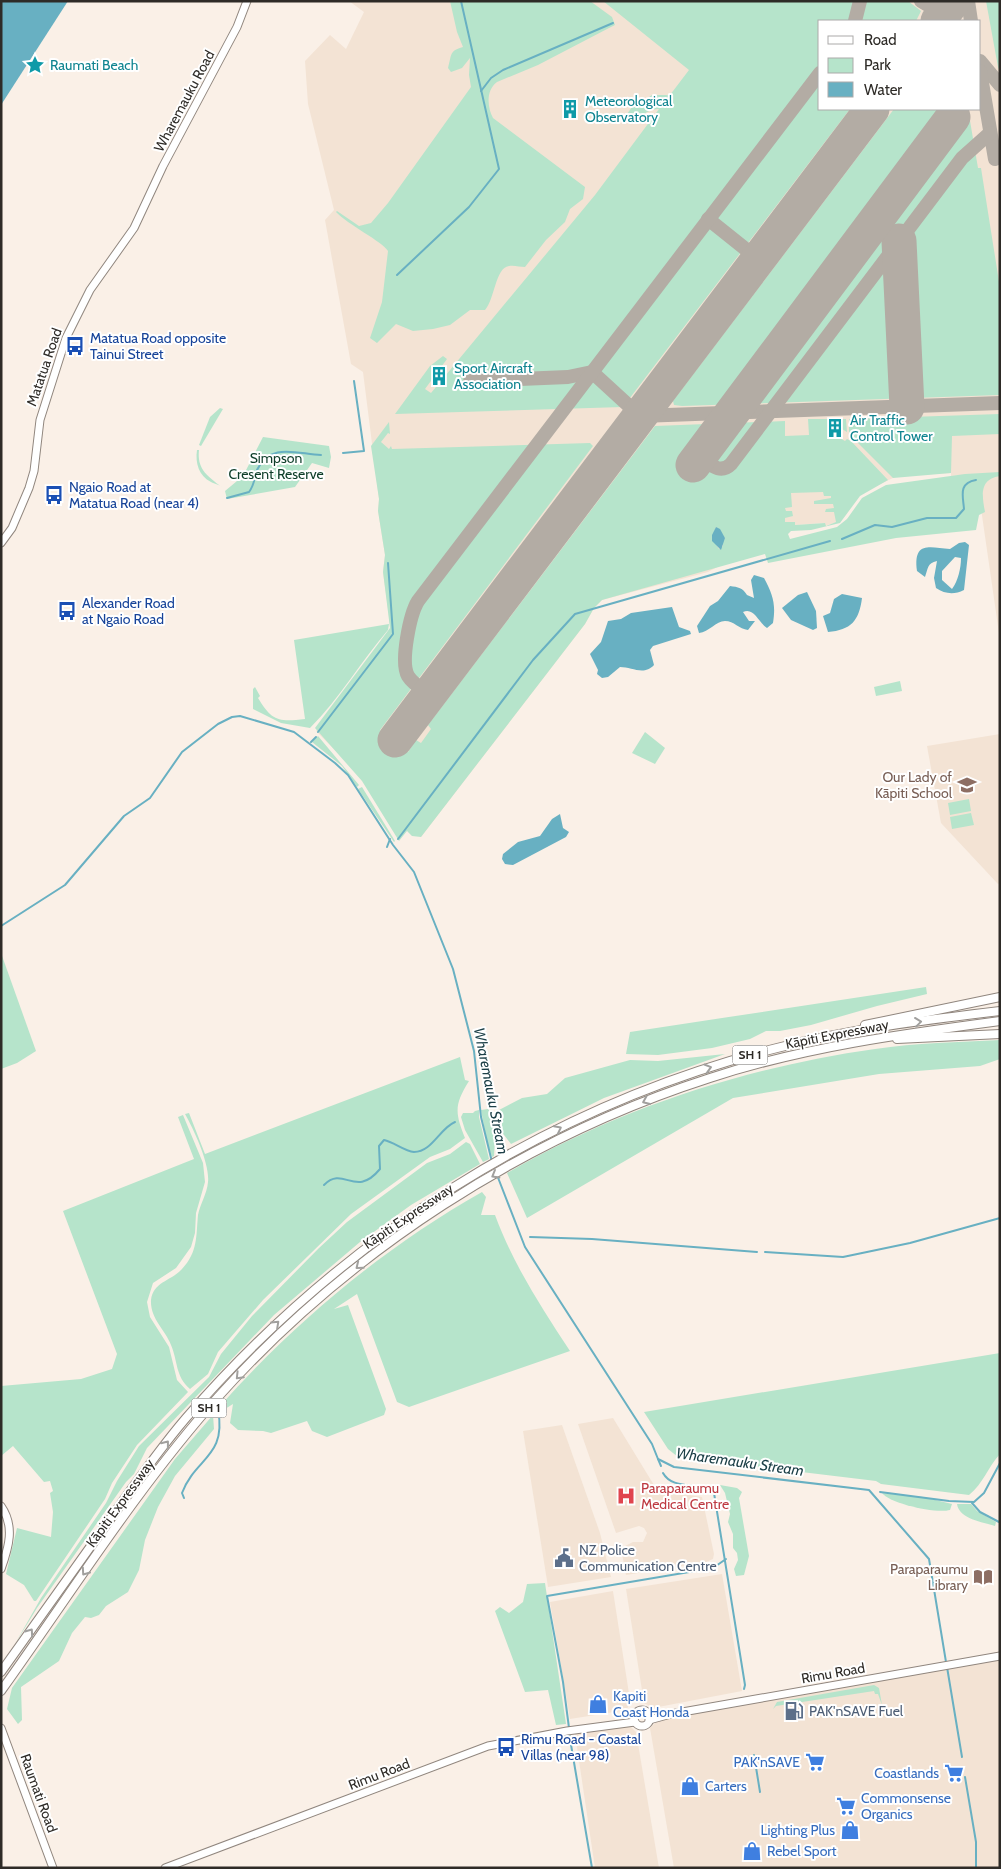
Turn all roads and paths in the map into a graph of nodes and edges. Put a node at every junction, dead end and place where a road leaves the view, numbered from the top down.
1 (247, 1) edge
2 (142, 212) joint
3 (1, 543) edge
4 (1000, 997) edge
5 (1000, 1011) edge
6 (1000, 1022) edge
7 (837, 1034) junction
8 (1000, 1034) edge
9 (857, 1042) junction
10 (1, 1506) edge
11 (1, 1569) edge
12 (1000, 1656) edge
13 (1, 1672) edge
14 (4, 1688) edge
15 (648, 1717) junction
16 (634, 1719) junction
17 (1, 1728) edge
18 (53, 1868) edge
19 (165, 1868) edge

1 - 2 main road, Wharemauku Road
2 - 3 main road, Matatua Road
4 - 7 highway
7 -> 5 highway, Kāpiti Expressway / SH 1
6 - 9 highway, Kāpiti Expressway / SH 1
13 -> 7 highway, Kāpiti Expressway / SH 1
8 - 9 highway
9 -> 14 highway, Kāpiti Expressway / SH 1
10 - 11 main road
12 - 15 main road, Rimu Road
15 - 16 main road
15 - 16 main road
16 - 19 main road, Rimu Road
17 - 18 main road, Raumati Road

